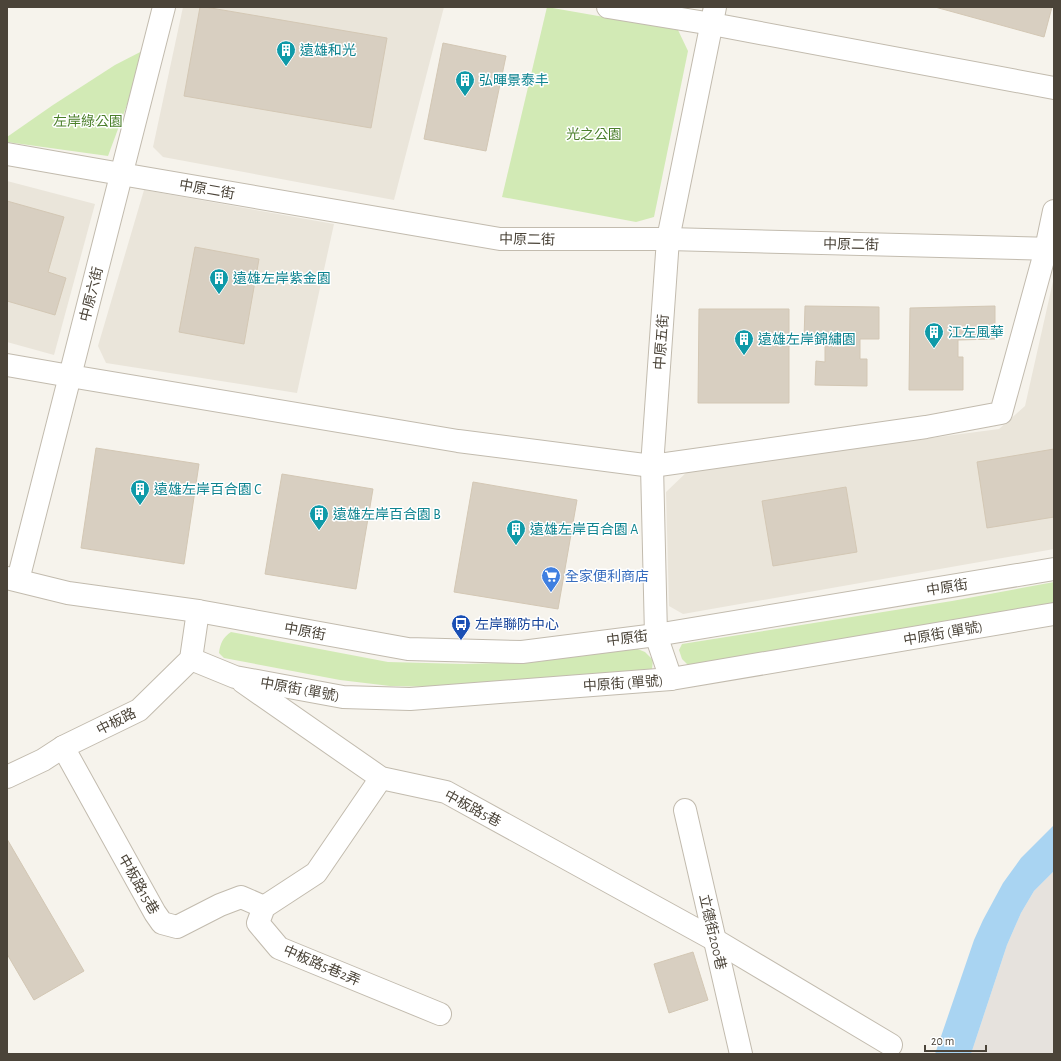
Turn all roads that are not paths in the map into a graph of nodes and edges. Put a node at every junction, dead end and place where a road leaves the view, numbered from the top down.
1 (164, 7) edge
2 (608, 7) edge
3 (713, 15) edge
4 (1054, 88) edge
5 (7, 154) edge
6 (121, 174) junction
7 (1054, 211) edge
8 (668, 239) junction
9 (1050, 249) edge
10 (7, 364) edge
11 (70, 376) junction
12 (652, 466) junction
13 (1054, 569) edge
14 (13, 579) edge
15 (198, 612) junction
16 (1054, 614) edge
17 (656, 635) junction
18 (191, 659) junction
19 (236, 677) junction
20 (671, 679) junction
21 (63, 747) junction
22 (7, 778) edge
23 (381, 778) junction
24 (685, 810) dead end
25 (264, 907) junction
26 (715, 940) junction
27 (440, 1014) dead end
28 (891, 1045) dead end
29 (741, 1054) edge

1 - 6 street, 中原六街
2 - 3 street
3 - 4 street
3 - 8 street, 中原五街
5 - 6 street, 中原二街
6 - 8 street, 中原二街
6 - 11 street, 中原六街
7 - 9 street
8 - 9 street, 中原二街
8 - 12 street, 中原五街
9 - 12 street
10 - 11 street
11 - 12 street
11 - 14 street, 中原六街
12 - 17 street, 中原五街
13 - 17 street, 中原街
14 - 15 street, 中原街
15 - 17 street, 中原街
15 - 18 street
16 - 20 street, 中原街 (單號)
17 - 20 street, 中原五街
18 - 19 street, 中原街 (單號)
18 - 21 street, 中板路
19 - 20 street, 中原街 (單號)
19 - 23 street, 中板路5巷
21 - 22 street, 中板路
21 - 25 street, 中板路15巷
23 - 25 street
23 - 26 street, 中板路5巷
24 - 26 street, 立德街200巷
25 - 27 street, 中板路5巷2弄
26 - 28 street, 中板路5巷
26 - 29 street, 立德街200巷

